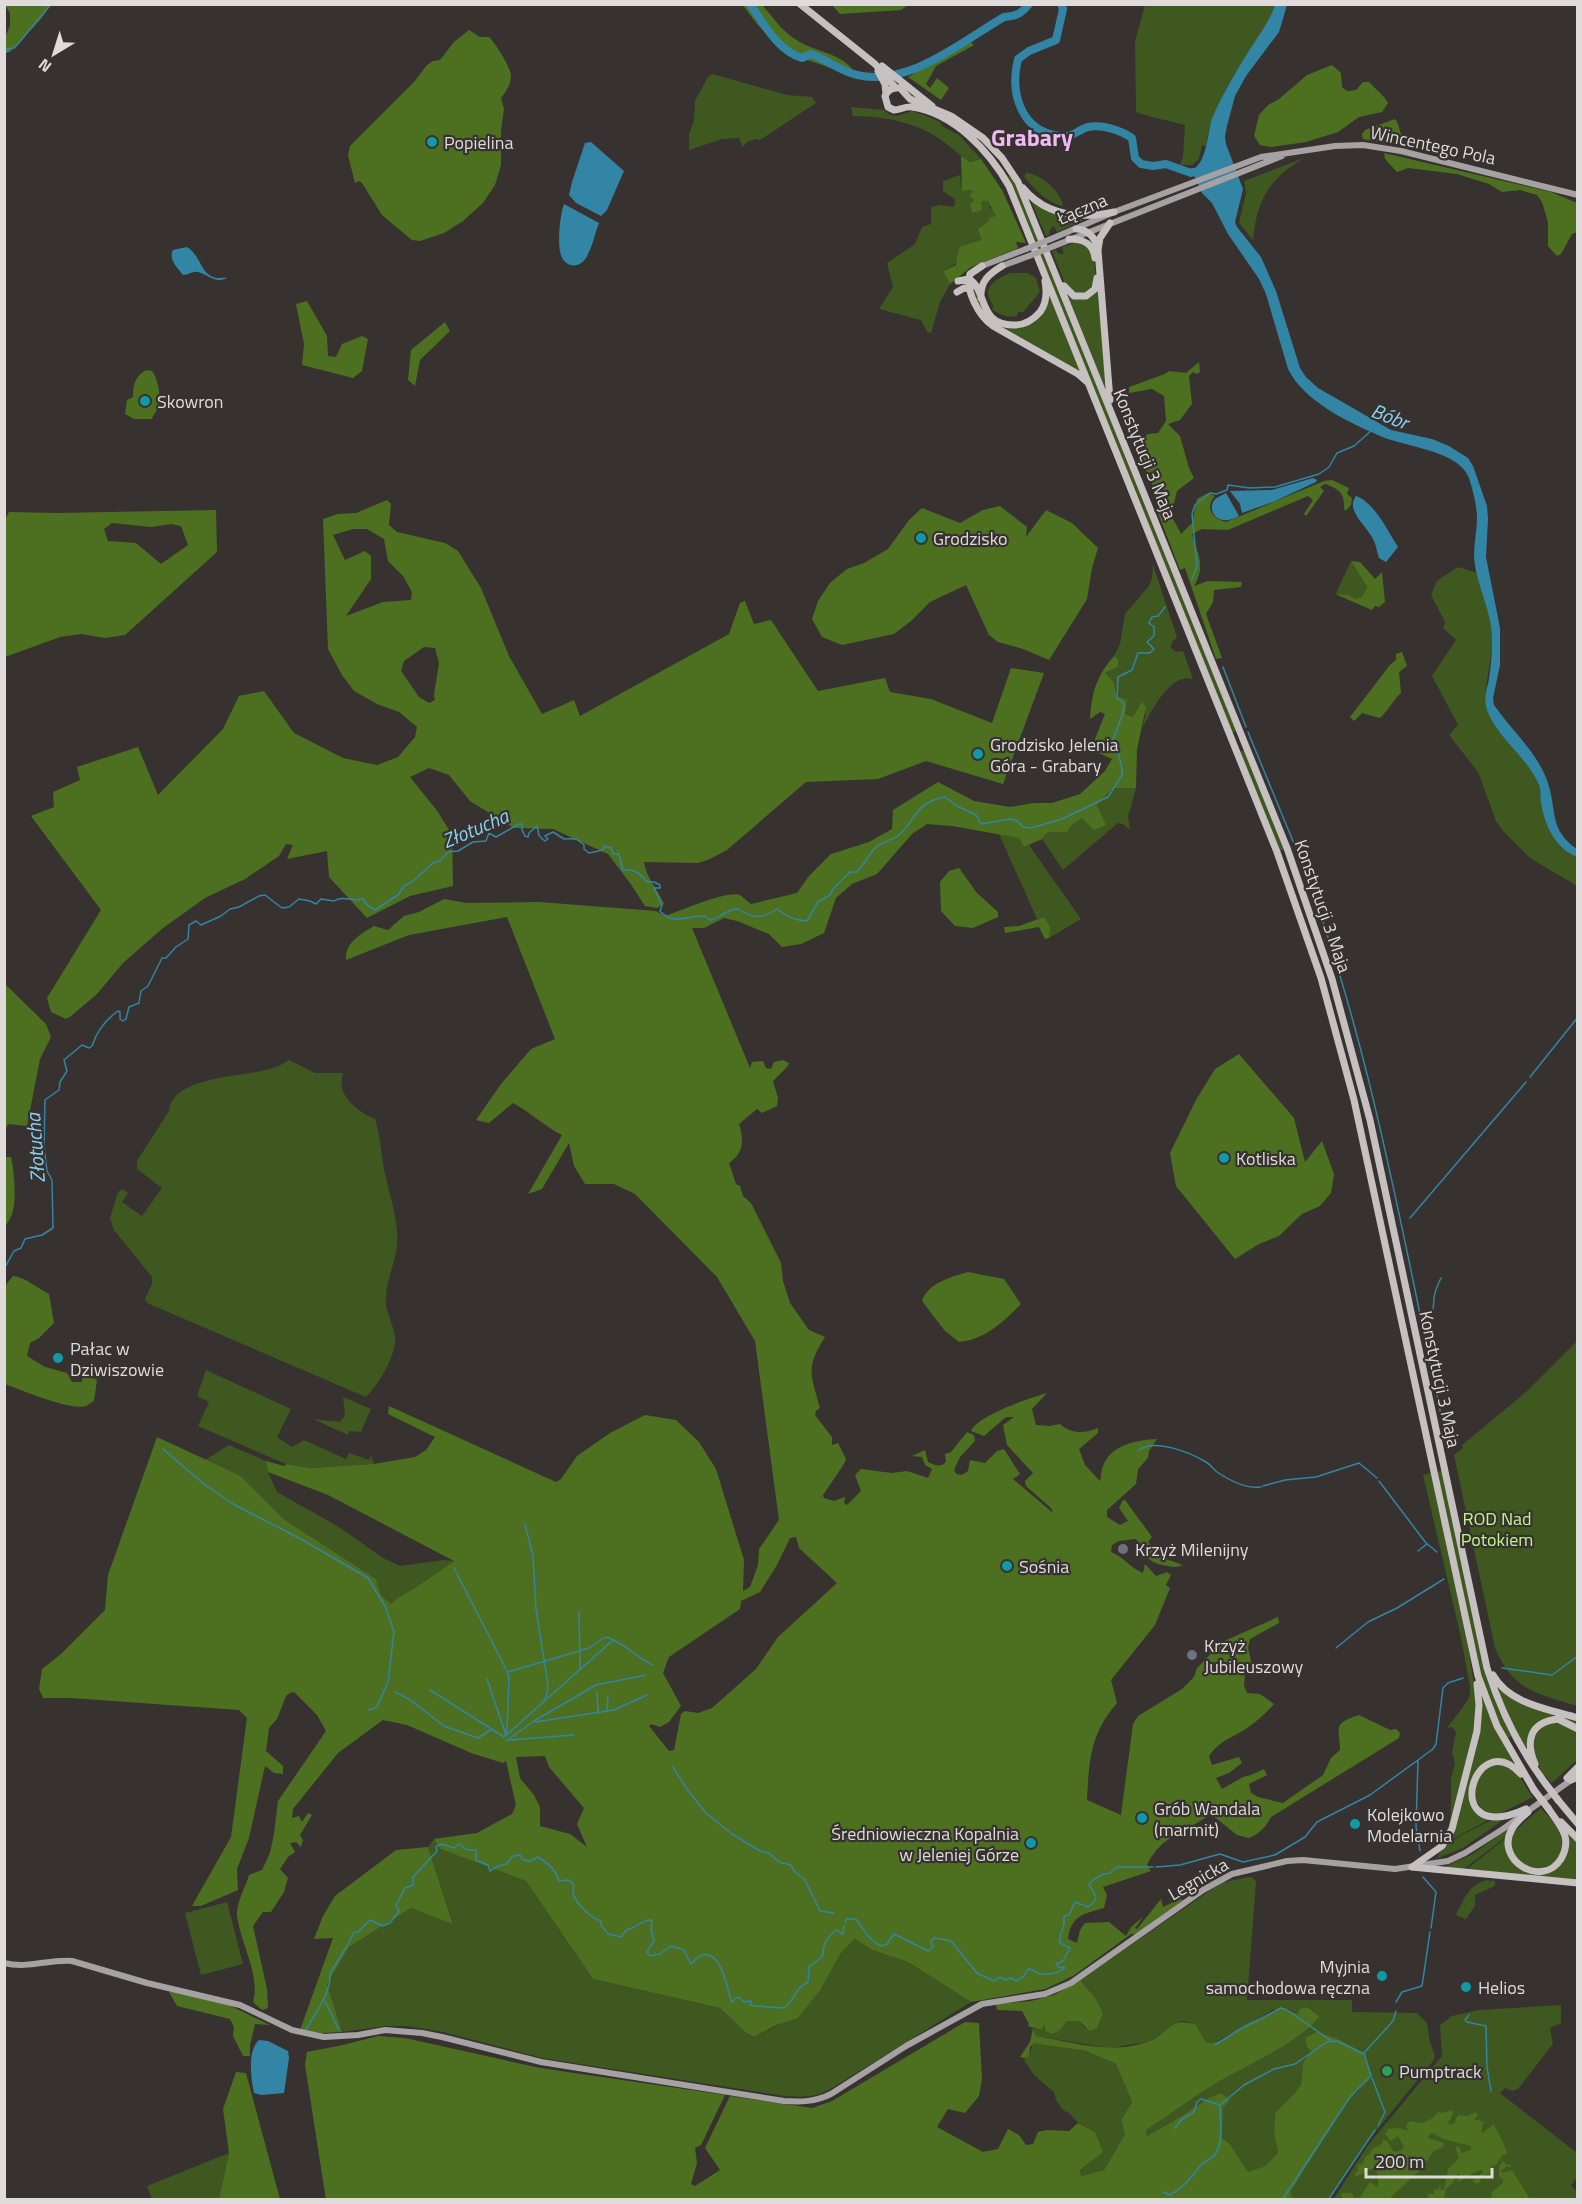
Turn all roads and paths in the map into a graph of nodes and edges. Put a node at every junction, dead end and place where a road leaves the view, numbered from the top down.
1 (800, 4) edge
2 (861, 53) junction
3 (894, 84) junction
4 (907, 96) junction
5 (903, 108) junction
6 (942, 112) junction
7 (1018, 182) junction
8 (1195, 185) junction
9 (1578, 197) edge
10 (1114, 212) junction
11 (1110, 223) junction
12 (1076, 229) junction
13 (1086, 232) junction
14 (1070, 239) junction
15 (1052, 242) junction
16 (1098, 250) junction
17 (1027, 252) junction
18 (982, 266) joint
19 (1002, 266) joint
20 (1044, 271) junction
21 (1058, 278) junction
22 (969, 279) junction
23 (958, 281) dead end
24 (970, 289) junction
25 (957, 292) dead end
26 (981, 300) junction
27 (1089, 384) junction
28 (1112, 412) junction
29 (1482, 1647) junction
30 (1472, 1651) junction
31 (1578, 1718) edge
32 (1578, 1729) edge
33 (1578, 1767) edge
34 (1572, 1778) edge
35 (1545, 1783) junction
36 (1534, 1790) junction
37 (1558, 1800) junction
38 (1548, 1808) junction
39 (1527, 1810) junction
40 (1578, 1819) edge
41 (1578, 1824) edge
42 (1578, 1839) edge
43 (1412, 1867) junction
44 (1578, 1883) edge
45 (4, 1963) edge

1 - 2 main road
2 - 3 main road
2 - 3 main road
3 - 4 main road
3 - 5 main road
3 - 6 main road
4 - 5 main road
4 - 6 main road, Konstytucji 3 Maja
5 - 20 main road, Konstytucji 3 Maja
6 - 7 main road, Konstytucji 3 Maja
7 - 10 main road
7 - 21 main road, Konstytucji 3 Maja
8 - 9 main road, Wincentego Pola
8 - 10 main road, Łączna
8 - 11 main road, Łączna
10 - 12 main road, Łączna
11 - 13 main road, Łączna
11 - 16 main road
12 - 13 main road
12 - 15 main road, Łączna
13 - 14 main road, Łączna
13 - 16 main road
14 - 15 main road, Łączna
14 - 21 main road
15 - 17 main road, Łączna, bridge
16 - 28 main road
17 - 18 main road, Łączna
17 - 19 main road, Łączna
18 - 22 main road
19 - 26 main road
20 - 26 main road
20 - 27 main road, Konstytucji 3 Maja
21 - 28 main road, Konstytucji 3 Maja
22 - 23 main road
22 - 24 main road
22 - 26 main road
24 - 25 main road
24 - 27 main road
27 - 30 main road, Konstytucji 3 Maja
28 - 29 main road, Konstytucji 3 Maja
29 - 31 main road
29 - 35 main road, Konstytucji 3 Maja
30 - 36 main road, Konstytucji 3 Maja
30 - 43 main road
32 - 35 main road
33 - 34 main road
34 - 39 main road, Legnicka
35 - 37 main road, Konstytucji 3 Maja, bridge
36 - 38 main road, Konstytucji 3 Maja, bridge
36 - 39 main road
37 - 40 main road
37 - 41 main road
38 - 39 main road
38 - 42 main road
39 - 43 main road, Legnicka
43 - 44 main road
43 - 45 main road, Legnicka

